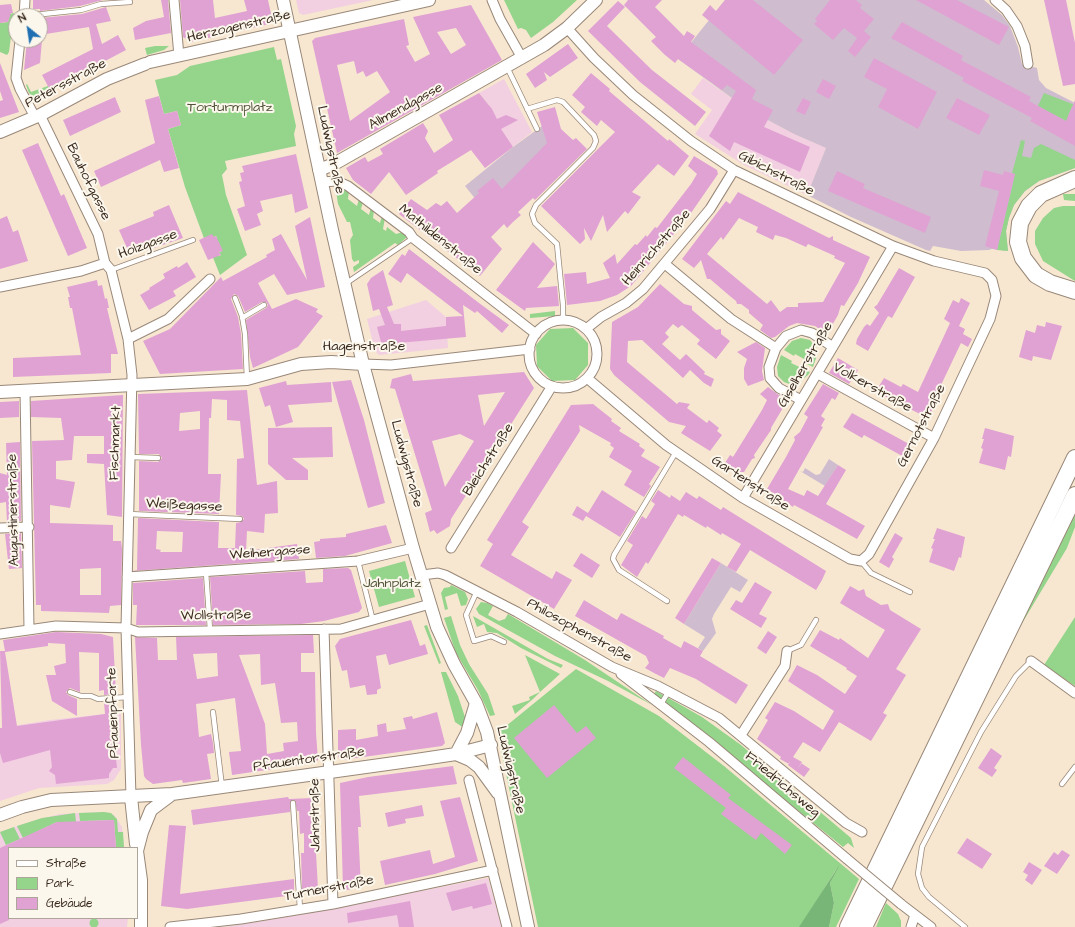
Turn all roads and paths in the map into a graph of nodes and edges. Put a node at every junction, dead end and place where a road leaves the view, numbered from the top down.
1 (174, 0) edge
2 (283, 0) edge
3 (429, 0) edge
4 (492, 0) edge
5 (596, 0) edge
6 (996, 0) edge
7 (130, 2) dead end
8 (48, 13) edge
9 (567, 28) junction
10 (290, 32) junction
11 (19, 48) edge
12 (179, 56) junction
13 (522, 58) junction
14 (148, 63) joint
15 (1028, 64) dead end
16 (507, 67) junction
17 (528, 109) junction
18 (37, 116) junction
19 (537, 129) dead end
20 (0, 132) edge
21 (734, 170) junction
22 (320, 176) junction
23 (1075, 179) edge
24 (1050, 190) junction
25 (1075, 190) edge
26 (413, 238) junction
27 (193, 240) dead end
28 (893, 246) junction
29 (665, 264) junction
30 (108, 267) junction
31 (210, 279) dead end
32 (344, 285) junction
33 (0, 287) edge
34 (1075, 291) edge
35 (996, 296) joint
36 (235, 298) dead end
37 (264, 305) dead end
38 (242, 318) junction
39 (563, 320) junction
40 (586, 329) junction
41 (536, 334) junction
42 (128, 338) junction
43 (833, 347) junction
44 (776, 348) junction
45 (530, 349) junction
46 (363, 364) junction
47 (818, 374) junction
48 (588, 378) junction
49 (247, 379) junction
50 (132, 385) junction
51 (552, 386) junction
52 (25, 390) junction
53 (0, 392) edge
54 (801, 400) junction
55 (934, 438) junction
56 (676, 452) junction
57 (130, 457) junction
58 (158, 458) dead end
59 (1075, 458) edge
60 (1075, 495) edge
61 (743, 498) junction
62 (128, 514) junction
63 (240, 519) dead end
64 (29, 527) junction
65 (0, 528) edge
66 (413, 548) junction
67 (451, 548) dead end
68 (358, 561) junction
69 (861, 561) junction
70 (206, 572) junction
71 (422, 575) junction
72 (127, 577) junction
73 (477, 591) junction
74 (910, 592) dead end
75 (667, 601) dead end
76 (430, 604) junction
77 (816, 620) dead end
78 (374, 621) junction
79 (126, 628) junction
80 (29, 629) junction
81 (324, 629) junction
82 (210, 630) junction
83 (0, 634) edge
84 (504, 642) dead end
85 (787, 650) joint
86 (1031, 661) joint
87 (612, 667) junction
88 (70, 692) dead end
89 (669, 692) junction
90 (1075, 693) edge
91 (128, 697) junction
92 (476, 703) junction
93 (661, 704) junction
94 (213, 712) dead end
95 (741, 735) junction
96 (491, 745) junction
97 (456, 754) junction
98 (1075, 768) edge
99 (329, 778) junction
100 (469, 780) dead end
101 (1062, 784) dead end
102 (222, 787) junction
103 (172, 794) junction
104 (131, 797) junction
105 (502, 801) junction
106 (293, 803) dead end
107 (0, 815) edge
108 (862, 832) dead end
109 (137, 847) edge
110 (138, 847) edge
111 (138, 858) edge
112 (493, 870) junction
113 (333, 904) junction
114 (300, 910) junction
115 (916, 915) junction
116 (141, 927) edge
117 (170, 927) edge
118 (507, 927) edge
119 (528, 927) edge
120 (848, 927) edge
121 (864, 927) edge
122 (911, 927) edge
123 (931, 927) edge
124 (965, 927) edge

1 - 12 street
2 - 10 street, Ludwigstraße
3 - 10 street, Herzogenstraße
4 - 13 street
5 - 9 street, Allmendgasse
6 - 15 street
7 - 8 lane
9 - 13 street, Allmendgasse
9 - 21 street, Gibichstraße
10 - 12 street, Herzogenstraße
10 - 22 street, Ludwigstraße
11 - 18 street, Bauhofgasse
12 - 14 street, Herzogenstraße
13 - 16 street, Allmendgasse
14 - 18 street, Petersstraße
16 - 17 lane
16 - 22 street, Allmendgasse
17 - 19 lane
17 - 39 lane
18 - 20 street, Petersstraße
18 - 30 street, Bauhofgasse
21 - 28 street, Gibichstraße
21 - 29 street, Heinrichstraße
22 - 26 street, Mathildenstraße
22 - 32 street, Ludwigstraße
23 - 24 highway
24 - 25 highway
24 - 34 highway
26 - 32 lane
26 - 41 street, Mathildenstraße
27 - 30 lane, Holzgasse
28 - 35 street, Gibichstraße
28 - 43 street, Giselherstraße
29 - 40 street, Heinrichstraße
29 - 44 street
30 - 33 street
30 - 42 street, Fischmarkt
31 - 42 street
32 - 46 street, Ludwigstraße
35 - 55 street, Gernotstraße
36 - 38 lane
37 - 38 lane
38 - 49 lane
39 - 40 street
39 - 41 street
40 - 48 street
41 - 45 street
42 - 50 street, Fischmarkt
43 - 44 street
43 - 47 street, Giselherstraße
44 - 54 street
45 - 46 street, Hagenstraße
45 - 51 street
46 - 49 street, Hagenstraße
46 - 66 street, Ludwigstraße
47 - 54 street, Giselherstraße
47 - 55 street, Volkerstraße
48 - 51 street
48 - 56 street, Gartenstraße
49 - 50 street, Hagenstraße
50 - 52 street, Hagenstraße
50 - 57 street, Fischmarkt
51 - 67 street, Bleichstraße
52 - 53 street, Hagenstraße
52 - 64 street, Augustinerstraße
54 - 61 street, Giselherstraße
55 - 69 street, Gernotstraße
56 - 61 street, Gartenstraße
56 - 75 lane
57 - 58 lane
57 - 62 street, Fischmarkt
59 - 120 highway
60 - 121 highway
61 - 69 street, Gartenstraße
62 - 63 lane, Weißegasse
62 - 72 street, Fischmarkt
64 - 65 street
64 - 80 street, Augustinerstraße
66 - 68 street, Weihergasse
66 - 71 street, Ludwigstraße
68 - 70 street, Weihergasse
68 - 78 lane
69 - 74 lane, Gartenstraße
70 - 72 street, Weihergasse
70 - 82 lane
71 - 73 street, Philosophenstraße
71 - 76 street, Ludwigstraße
72 - 79 street, Fischmarkt
73 - 84 lane
73 - 87 street, Philosophenstraße
76 - 78 street, Wollstraße
76 - 92 street, Ludwigstraße
77 - 85 lane
78 - 81 street, Wollstraße
79 - 80 street, Wollstraße
79 - 82 street, Wollstraße
79 - 91 street, Pfauenpforte
80 - 83 street, Wollstraße
81 - 82 street, Wollstraße
81 - 99 street, Jahnstraße
85 - 95 street
86 - 90 street
86 - 124 lane
87 - 89 street, Philosophenstraße
87 - 93 street, Friedrichsweg
88 - 91 lane
89 - 93 lane
89 - 95 street, Philosophenstraße
91 - 104 street, Pfauenpforte
92 - 96 street, Ludwigstraße
92 - 97 street
93 - 115 street, Friedrichsweg, bridge
94 - 102 lane
95 - 108 street, Philosophenstraße
96 - 97 street, Pfauentorstraße
96 - 105 street, Ludwigstraße
97 - 99 street, Pfauentorstraße
97 - 105 street
98 - 101 lane
99 - 102 street, Pfauentorstraße
99 - 113 street, Jahnstraße
100 - 112 street
102 - 103 street, Pfauentorstraße
103 - 104 street, Pfauentorstraße
103 - 110 street
104 - 107 street, Pfauentorstraße
104 - 109 street
105 - 119 street, Ludwigstraße
106 - 114 lane
111 - 116 street
112 - 113 street, Turnerstraße
112 - 118 street
113 - 114 street, Turnerstraße
114 - 117 street, Turnerstraße
115 - 122 street
115 - 123 street, Friedrichsweg

